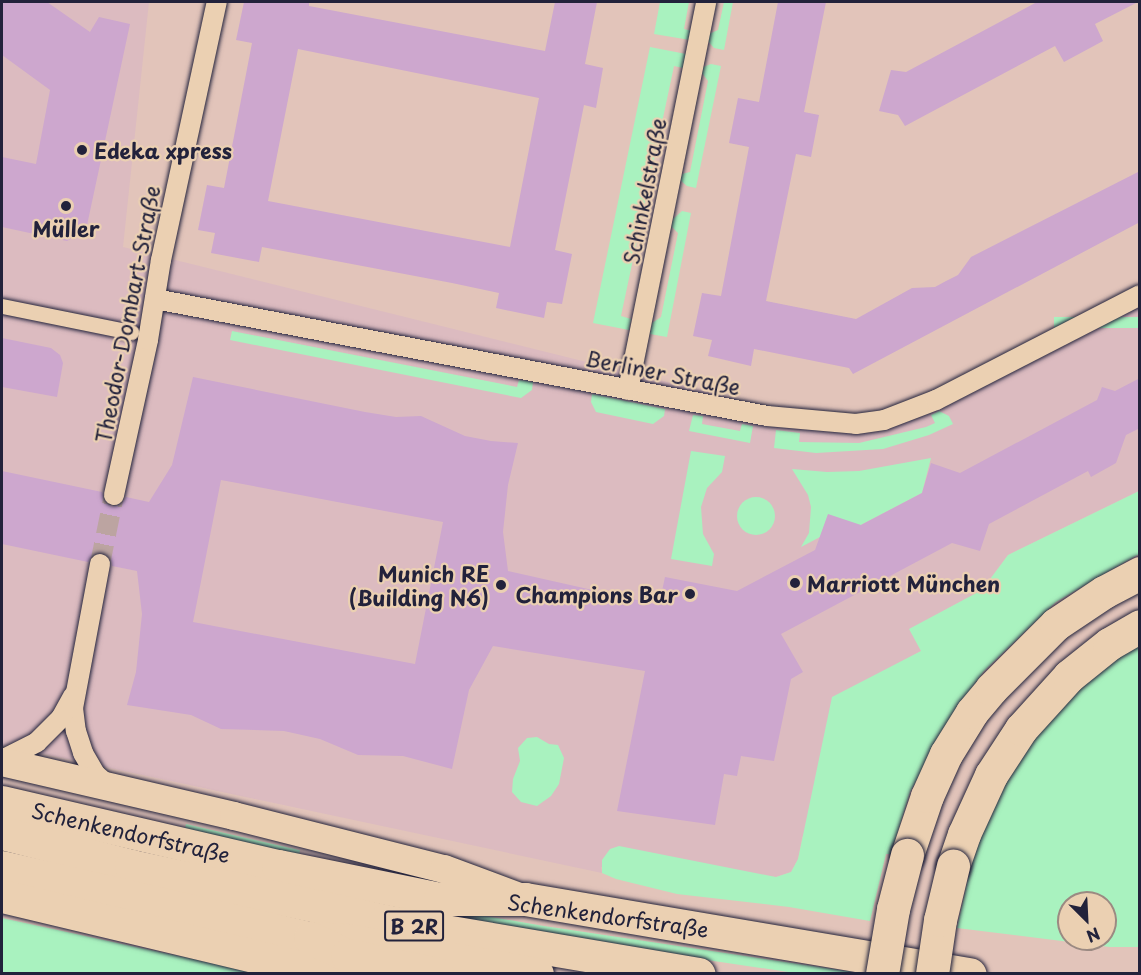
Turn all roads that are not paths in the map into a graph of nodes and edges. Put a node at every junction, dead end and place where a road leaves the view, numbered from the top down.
1 (217, 2) edge
2 (706, 2) edge
3 (1140, 295) edge
4 (155, 299) junction
5 (2, 306) edge
6 (131, 332) dead end
7 (628, 390) junction
8 (114, 495) tunnel mouth
9 (100, 564) tunnel mouth
10 (1140, 573) edge
11 (1140, 626) edge
12 (74, 693) junction
13 (2, 761) edge
14 (110, 787) junction
15 (2, 802) edge
16 (2, 833) edge
17 (2, 867) edge
18 (2, 897) edge
19 (525, 898) junction
20 (310, 938) junction
21 (330, 974) edge
22 (437, 974) edge
23 (537, 974) edge
24 (699, 974) edge
25 (882, 974) edge
26 (932, 974) edge
27 (970, 974) edge

1 - 4 street, Theodor-Dombart-Straße
2 - 7 street, Schinkelstraße
3 - 7 street, Berliner Straße
4 - 7 street, Berliner Straße
4 - 8 street, Theodor-Dombart-Straße
5 - 6 street
9 - 12 street
10 - 25 highway, bridge
11 - 26 highway, bridge
12 - 13 street
12 - 14 street
13 - 14 main road
14 - 19 main road
15 - 19 highway, Schenkendorfstraße / B 2R
16 - 24 highway, Schenkendorfstraße / B 2R
17 - 20 highway
18 - 21 highway
19 - 27 highway, Schenkendorfstraße / B 2R
20 - 22 highway
20 - 23 highway

